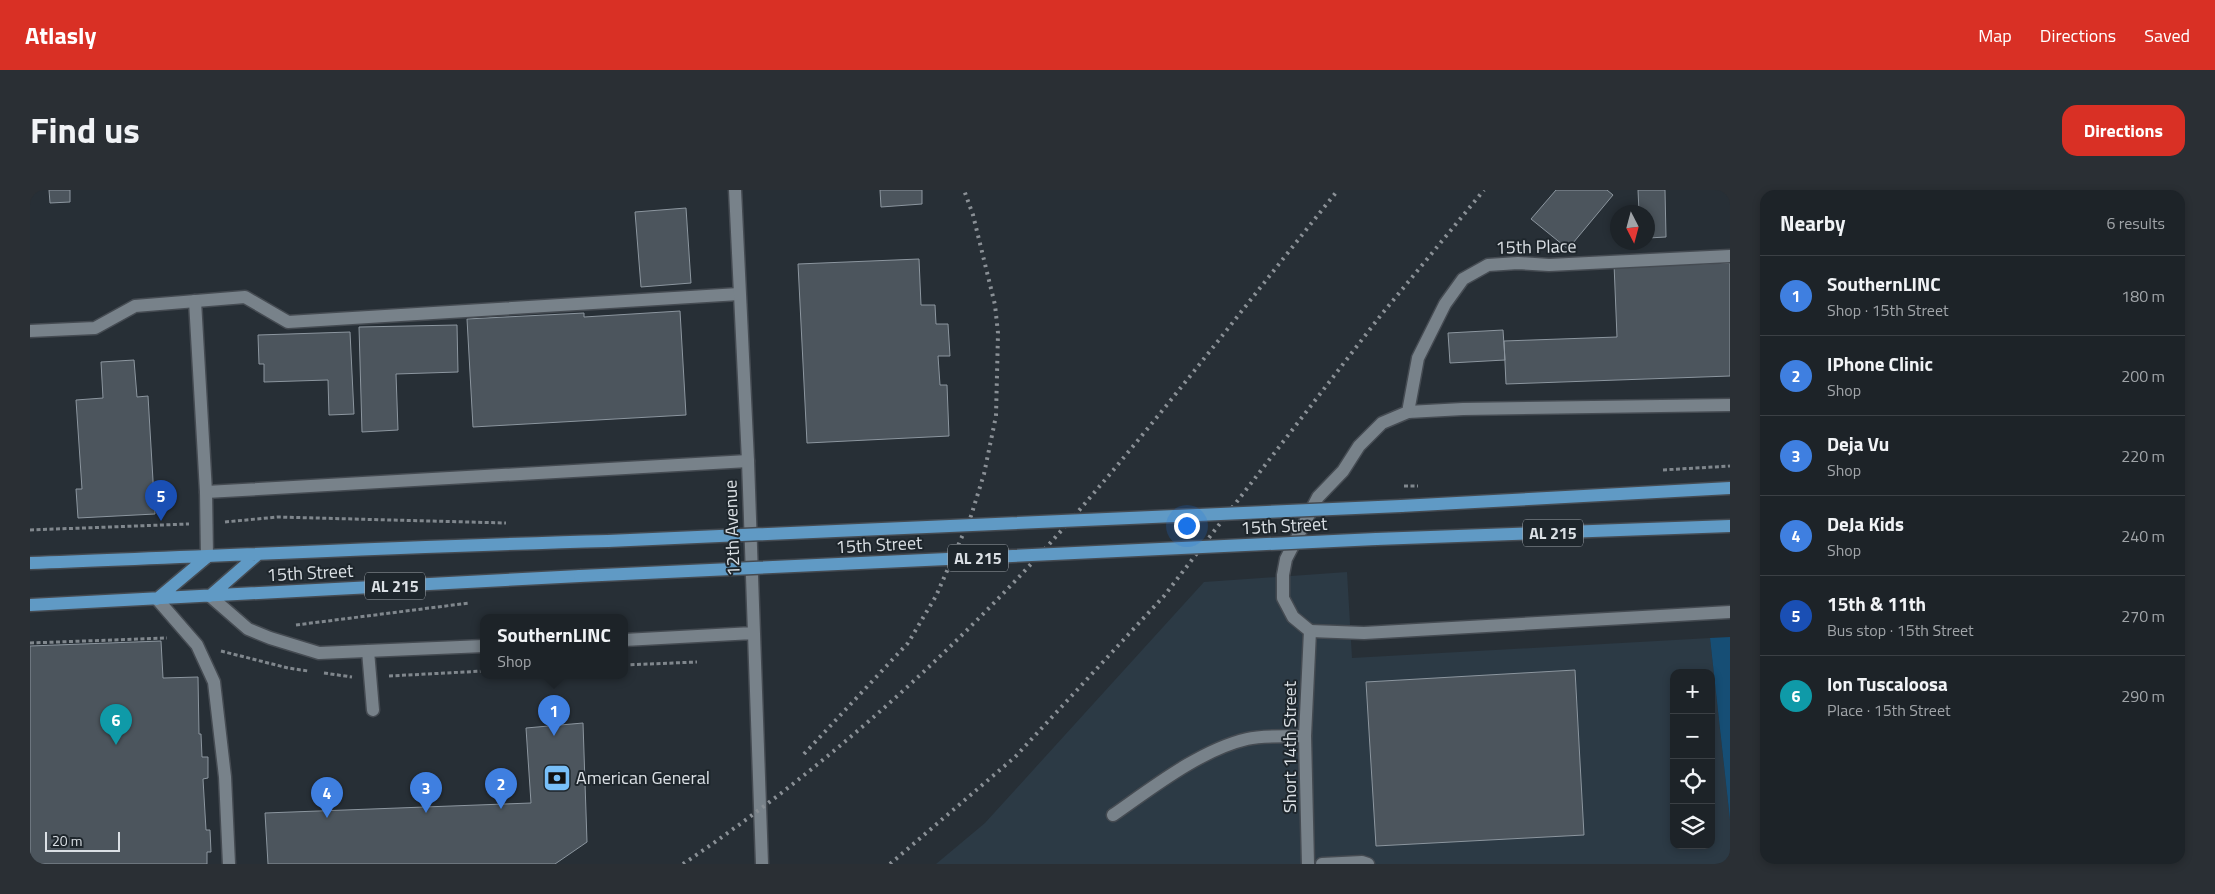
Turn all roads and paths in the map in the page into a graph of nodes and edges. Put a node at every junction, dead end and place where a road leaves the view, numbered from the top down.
1 (735, 190) edge
2 (1730, 256) edge
3 (740, 294) junction
4 (195, 301) junction
5 (30, 331) edge
6 (1730, 405) edge
7 (1408, 412) junction
8 (748, 461) junction
9 (1730, 488) edge
10 (206, 492) junction
11 (206, 523) junction
12 (513, 523) dead end
13 (1730, 526) edge
14 (30, 530) edge
15 (257, 555) junction
16 (207, 557) junction
17 (30, 563) edge
18 (210, 596) junction
19 (158, 599) junction
20 (477, 602) dead end
21 (30, 605) edge
22 (1730, 612) edge
23 (294, 625) dead end
24 (1310, 631) junction
25 (754, 633) junction
26 (628, 640) edge
27 (30, 643) edge
28 (196, 645) junction
29 (480, 646) edge
30 (368, 651) junction
31 (697, 662) dead end
32 (628, 665) edge
33 (480, 672) edge
34 (370, 677) junction
35 (373, 710) dead end
36 (1305, 736) junction
37 (1113, 815) dead end
38 (229, 864) edge
39 (762, 864) edge
40 (1308, 864) edge
41 (1322, 864) edge
42 (1368, 864) edge

1 - 3 street, 12th Avenue
2 - 7 street, 15th Place
3 - 4 street
3 - 8 street, 12th Avenue
4 - 5 street
4 - 10 street
6 - 7 street
7 - 24 street
8 - 10 street
8 - 25 street, 12th Avenue
9 - 15 main road, 15th Street / AL 215, bridge
10 - 11 street
11 - 12 path
11 - 14 path
11 - 16 street
13 - 18 main road, 15th Street / AL 215, bridge
15 - 16 main road, 15th Street / AL 215
15 - 18 main road
16 - 17 main road, 15th Street / AL 215
16 - 19 main road
18 - 19 main road, 15th Street / AL 215
18 - 30 street
19 - 21 main road, 15th Street / AL 215
19 - 28 street
20 - 23 path
22 - 24 street
24 - 36 street, Short 14th Street
25 - 26 street
25 - 39 street, 12th Avenue
27 - 28 path
28 - 34 path
28 - 38 street
29 - 30 street
30 - 34 street
31 - 32 path
33 - 34 path
34 - 35 street
36 - 37 street
36 - 40 street, Short 14th Street
41 - 42 street

